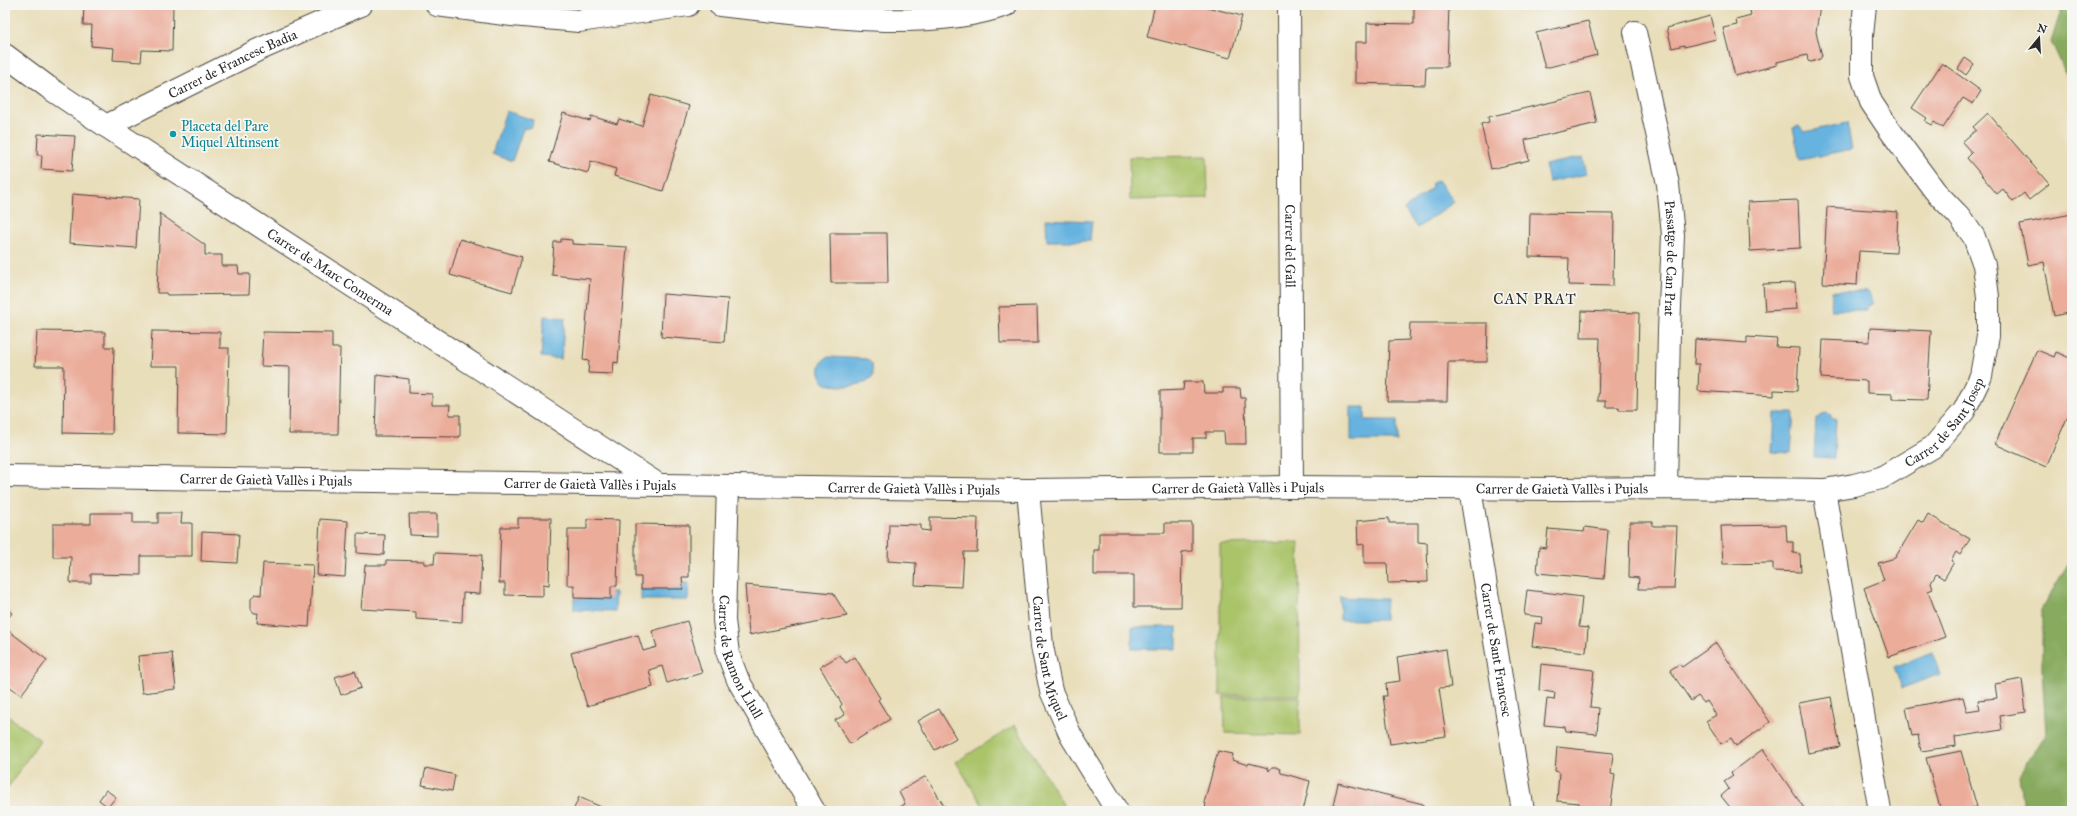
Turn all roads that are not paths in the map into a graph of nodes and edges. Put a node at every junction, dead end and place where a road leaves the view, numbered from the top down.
1 (361, 5) edge
2 (437, 5) edge
3 (688, 5) edge
4 (720, 5) edge
5 (1006, 5) edge
6 (1289, 5) edge
7 (1865, 5) edge
8 (1635, 32) dead end
9 (5, 55) edge
10 (106, 126) junction
11 (5, 476) edge
12 (658, 485) junction
13 (728, 486) junction
14 (1292, 487) junction
15 (1666, 488) junction
16 (1470, 489) junction
17 (1028, 490) junction
18 (1824, 490) junction
19 (814, 811) edge
20 (1117, 811) edge
21 (1523, 811) edge
22 (1880, 811) edge

1 - 10 street, Carrer de Francesc Badia
2 - 3 street
4 - 5 street
6 - 14 street, Carrer del Gall
7 - 18 street, Carrer de Sant Josep
8 - 15 street, Passatge de Can Prat
9 - 10 street, Carrer de Marc Comerma
10 - 12 street, Carrer de Marc Comerma
11 - 12 street, Carrer de Gaietà Vallès i Pujals
12 - 13 street, Carrer de Gaietà Vallès i Pujals
13 - 17 street, Carrer de Gaietà Vallès i Pujals
13 - 19 street, Carrer de Ramon Llull
14 - 16 street, Carrer de Gaietà Vallès i Pujals
14 - 17 street, Carrer de Gaietà Vallès i Pujals
15 - 16 street, Carrer de Gaietà Vallès i Pujals
15 - 18 street, Carrer de Gaietà Vallès i Pujals
16 - 21 street, Carrer de Sant Francesc
17 - 20 street, Carrer de Sant Miquel
18 - 22 street

